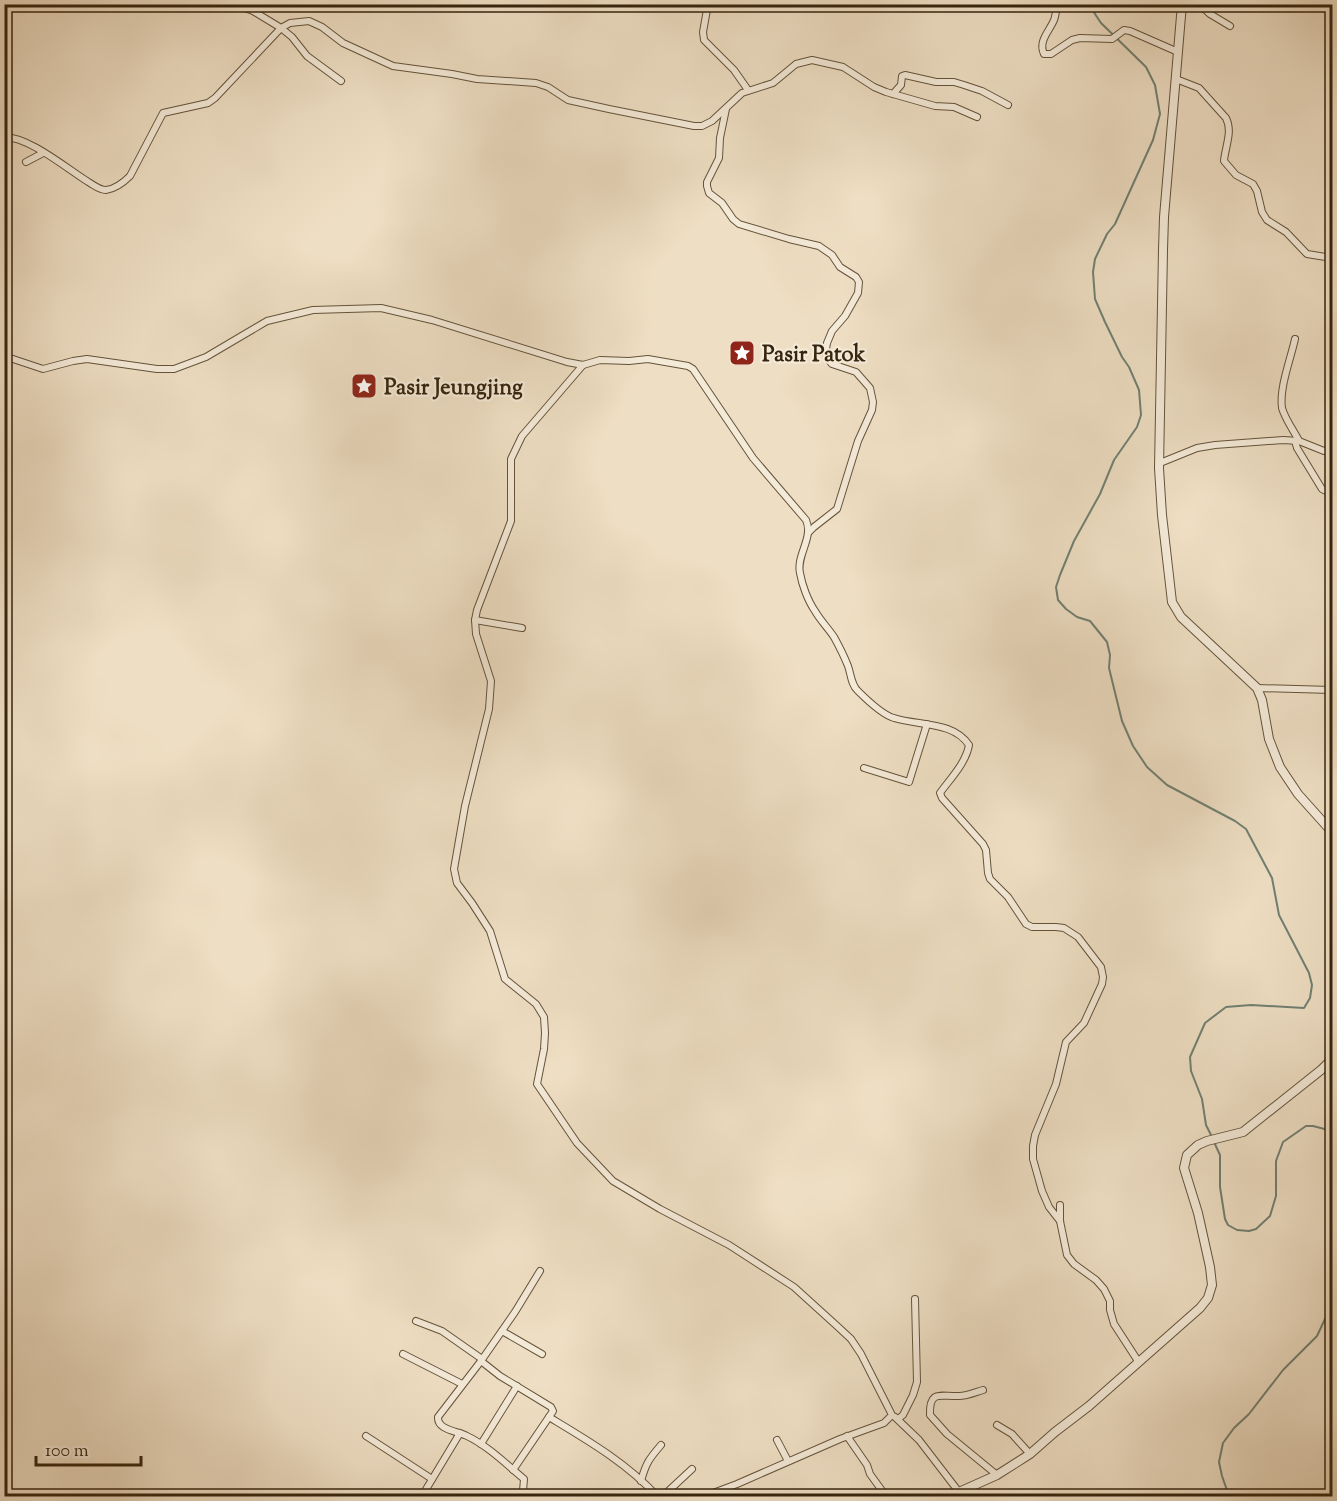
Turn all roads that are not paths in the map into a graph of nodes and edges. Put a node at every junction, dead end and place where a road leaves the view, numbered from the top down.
1 (234, 4) edge
2 (708, 4) edge
3 (1057, 4) edge
4 (1182, 4) edge
5 (1199, 4) edge
6 (1230, 26) dead end
7 (281, 28) junction
8 (1178, 52) junction
9 (1176, 79) junction
10 (341, 81) dead end
11 (748, 90) junction
12 (893, 94) junction
13 (1008, 105) dead end
14 (726, 109) junction
15 (977, 117) dead end
16 (4, 137) edge
17 (44, 153) junction
18 (26, 162) dead end
19 (1332, 258) edge
20 (1296, 339) dead end
21 (4, 356) edge
22 (583, 365) junction
23 (1297, 441) junction
24 (1332, 449) edge
25 (1160, 463) junction
26 (1326, 491) dead end
27 (808, 533) junction
28 (475, 620) junction
29 (522, 628) dead end
30 (1257, 688) junction
31 (1332, 690) edge
32 (927, 724) junction
33 (864, 768) dead end
34 (1332, 832) edge
35 (1332, 1059) edge
36 (1060, 1205) dead end
37 (1060, 1221) junction
38 (540, 1271) dead end
39 (915, 1299) dead end
40 (416, 1321) dead end
41 (502, 1331) junction
42 (403, 1354) dead end
43 (542, 1354) dead end
44 (482, 1360) junction
45 (1138, 1362) junction
46 (462, 1384) junction
47 (517, 1386) junction
48 (983, 1390) dead end
49 (549, 1417) junction
50 (895, 1417) junction
51 (998, 1425) dead end
52 (460, 1433) junction
53 (366, 1436) dead end
54 (847, 1436) junction
55 (777, 1440) dead end
56 (481, 1444) junction
57 (661, 1445) dead end
58 (1030, 1454) junction
59 (788, 1461) junction
60 (692, 1469) dead end
61 (513, 1470) junction
62 (997, 1474) junction
63 (432, 1479) junction
64 (641, 1481) junction
65 (959, 1492) junction
66 (422, 1497) edge
67 (527, 1497) edge
68 (657, 1497) edge
69 (663, 1497) edge
70 (705, 1497) edge
71 (884, 1497) edge
72 (950, 1497) edge

1 - 7 street
2 - 11 street
3 - 8 street
4 - 8 street
5 - 6 street
7 - 10 street
7 - 14 street
7 - 17 street
8 - 9 street
9 - 19 street
9 - 25 street
11 - 12 street
11 - 14 street
12 - 13 street
12 - 15 street
14 - 27 street
16 - 17 street
17 - 18 street
20 - 23 street
21 - 22 street
22 - 27 street
22 - 28 street
23 - 24 street
23 - 25 street
23 - 26 street
25 - 30 street
27 - 32 street
28 - 29 street
28 - 50 street
30 - 31 street
30 - 34 street
32 - 33 street
32 - 37 street
35 - 45 street
36 - 37 street
37 - 45 street
38 - 41 street
39 - 50 street
40 - 44 street
41 - 43 street
41 - 44 street
42 - 46 street
44 - 46 street
44 - 47 street
45 - 58 street
46 - 52 street
47 - 49 street
47 - 56 street
48 - 62 street
49 - 61 street
49 - 64 street
50 - 54 street
50 - 65 street
51 - 58 street
52 - 56 street
52 - 63 street
53 - 63 street
54 - 59 street
54 - 71 street
55 - 59 street
56 - 61 street
57 - 64 street
58 - 62 street
59 - 70 street
60 - 69 street
61 - 67 street
62 - 65 street
63 - 66 street
64 - 68 street
65 - 72 street

